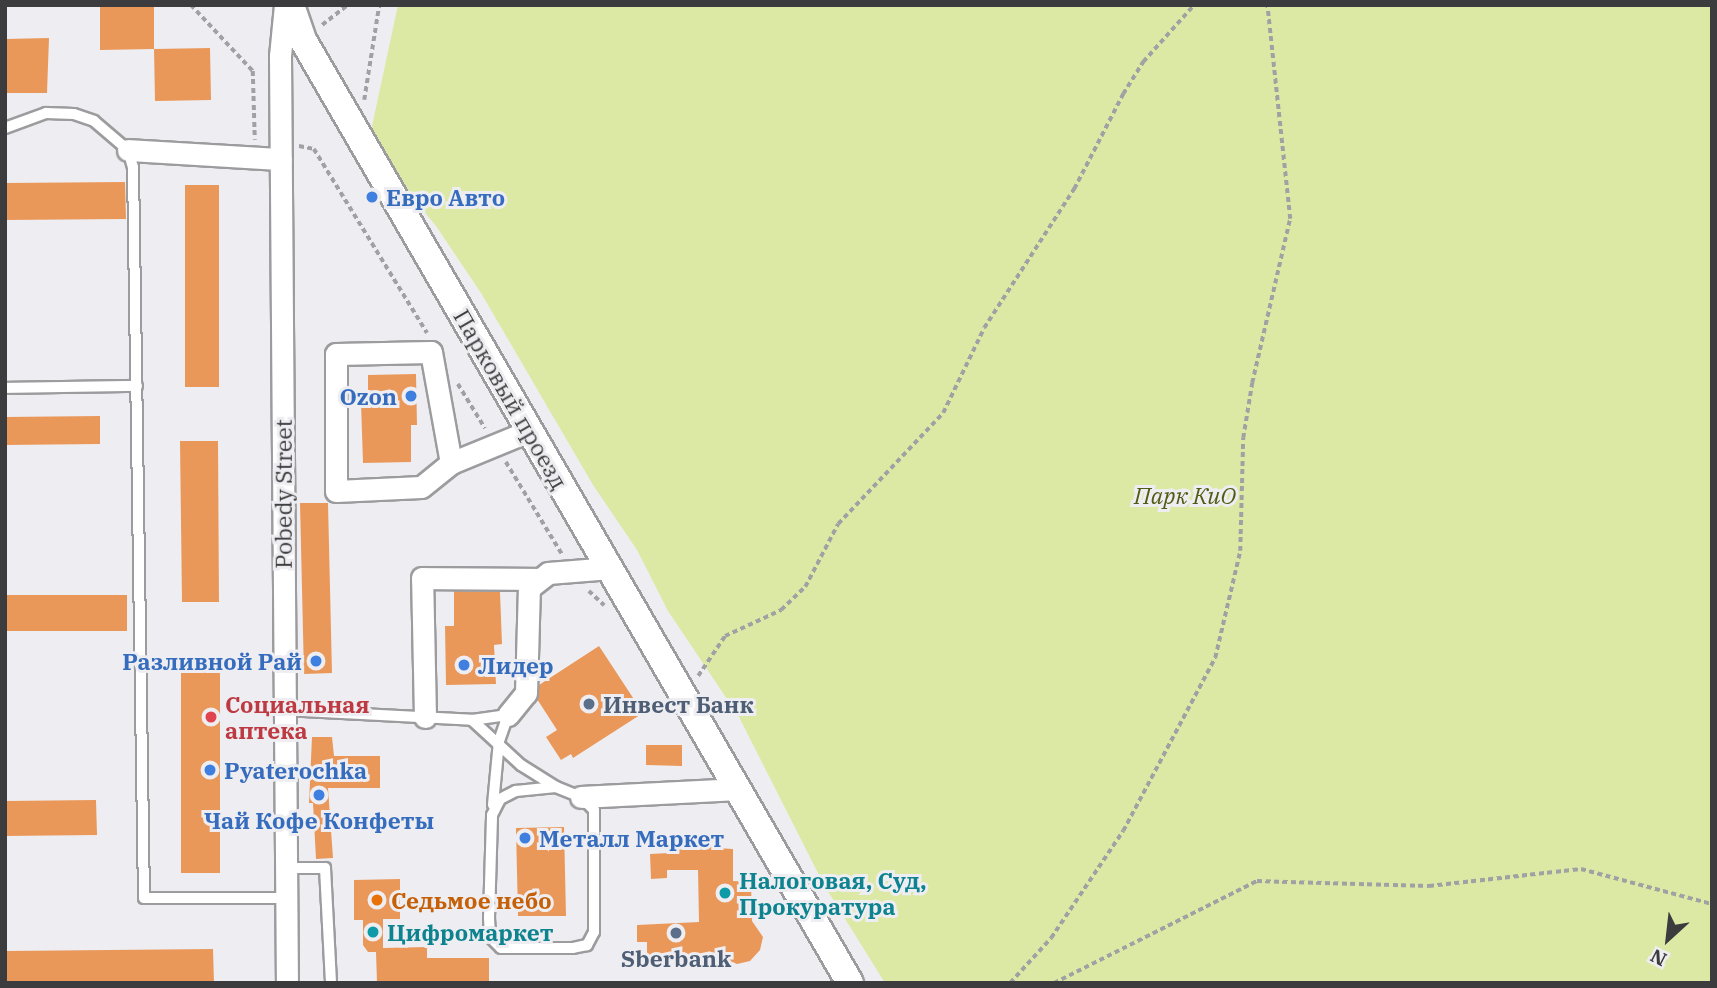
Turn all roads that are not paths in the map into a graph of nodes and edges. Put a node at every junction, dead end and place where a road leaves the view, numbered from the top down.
1 (285, 5) edge
2 (290, 5) edge
3 (5, 128) edge
4 (128, 150) junction
5 (281, 159) junction
6 (138, 386) junction
7 (5, 388) edge
8 (529, 431) junction
9 (451, 463) junction
10 (611, 569) junction
11 (536, 579) junction
12 (284, 710) junction
13 (508, 715) junction
14 (425, 717) junction
15 (472, 720) junction
16 (499, 741) junction
17 (556, 787) junction
18 (738, 789) junction
19 (581, 797) junction
20 (492, 815) junction
21 (286, 869) junction
22 (286, 898) junction
23 (287, 983) edge
24 (331, 983) edge
25 (850, 983) edge

1 - 5 street, Pobedy Street
2 - 8 street, Парковый проезд
3 - 4 lane
4 - 5 street
4 - 6 lane
5 - 12 street, Pobedy Street
6 - 7 lane
6 - 22 lane
8 - 9 street
8 - 10 street, Парковый проезд
9 - 9 street
10 - 11 street
10 - 18 street, Парковый проезд
11 - 13 street
11 - 14 street
12 - 14 lane
12 - 21 street, Pobedy Street
13 - 15 lane
13 - 16 lane
14 - 15 lane
15 - 16 lane
16 - 17 lane
16 - 20 lane
17 - 19 lane
17 - 20 lane
18 - 19 street
18 - 25 street, Парковый проезд
19 - 20 lane
21 - 22 street, Pobedy Street
21 - 24 lane
22 - 23 street, Pobedy Street

